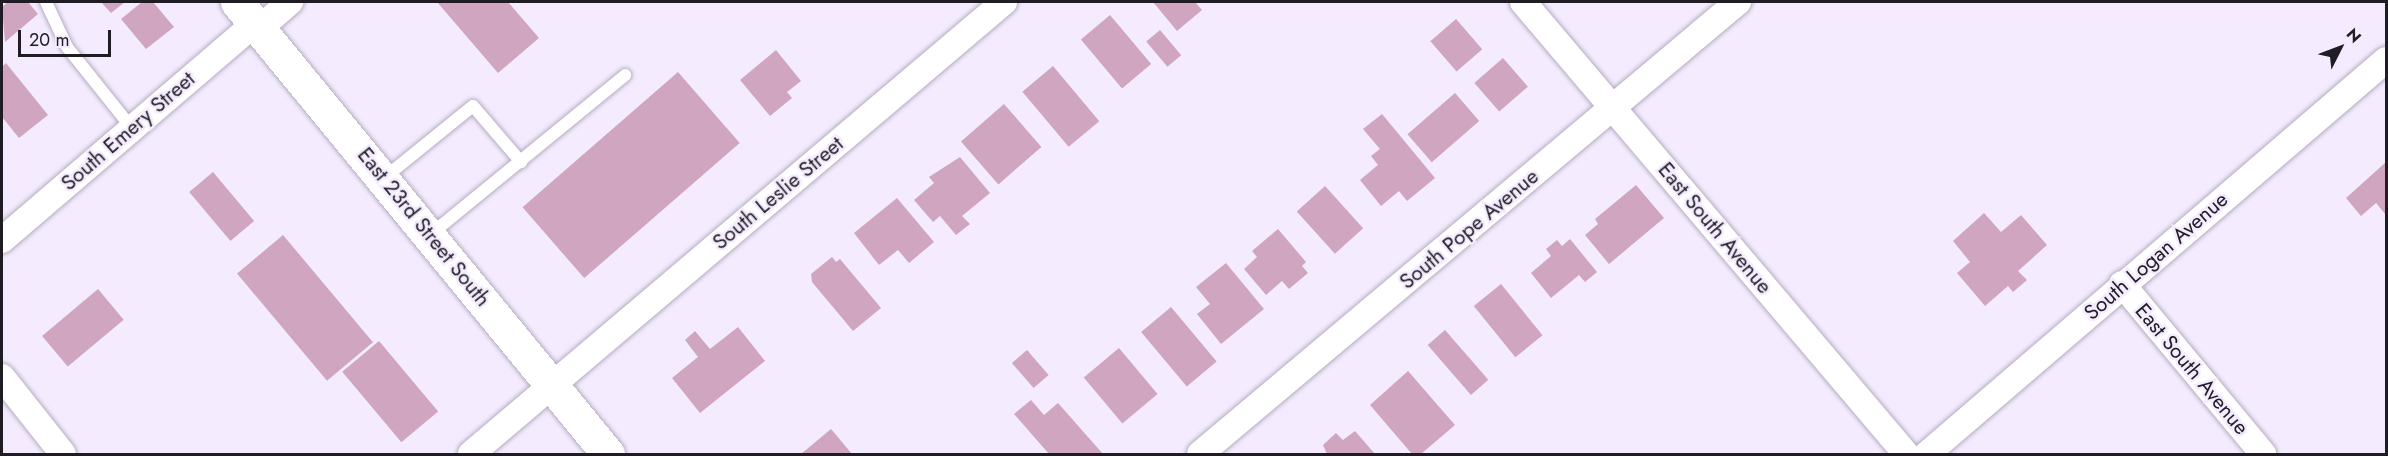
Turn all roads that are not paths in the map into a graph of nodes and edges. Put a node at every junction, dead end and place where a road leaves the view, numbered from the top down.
1 (46, 2) edge
2 (290, 2) edge
3 (1004, 2) edge
4 (1523, 2) edge
5 (1738, 2) edge
6 (250, 17) edge
7 (2386, 60) edge
8 (625, 75) dead end
9 (1614, 108) junction
10 (132, 128) junction
11 (521, 162) junction
12 (383, 179) junction
13 (430, 235) junction
14 (2, 240) edge
15 (2122, 284) junction
16 (2, 378) edge
17 (553, 385) junction
18 (63, 454) edge
19 (471, 454) edge
20 (609, 454) edge
21 (1200, 454) edge
22 (1906, 454) edge
23 (1927, 454) edge
24 (2263, 454) edge

1 - 10 lane
2 - 6 street, South Emery Street
3 - 17 street, South Leslie Street
4 - 9 street, East South Avenue
5 - 9 street, South Pope Avenue
6 - 10 street, South Emery Street
6 - 12 main road, East 23rd Street South
7 - 15 street, South Logan Avenue
8 - 11 lane
9 - 21 street, South Pope Avenue
9 - 22 street, East South Avenue
10 - 14 street, South Emery Street
11 - 12 lane
11 - 13 lane
12 - 13 main road, East 23rd Street South
13 - 17 main road, East 23rd Street South
15 - 23 street, South Logan Avenue
15 - 24 street, East South Avenue
16 - 18 street
17 - 19 street, South Leslie Street
17 - 20 main road, East 23rd Street South

